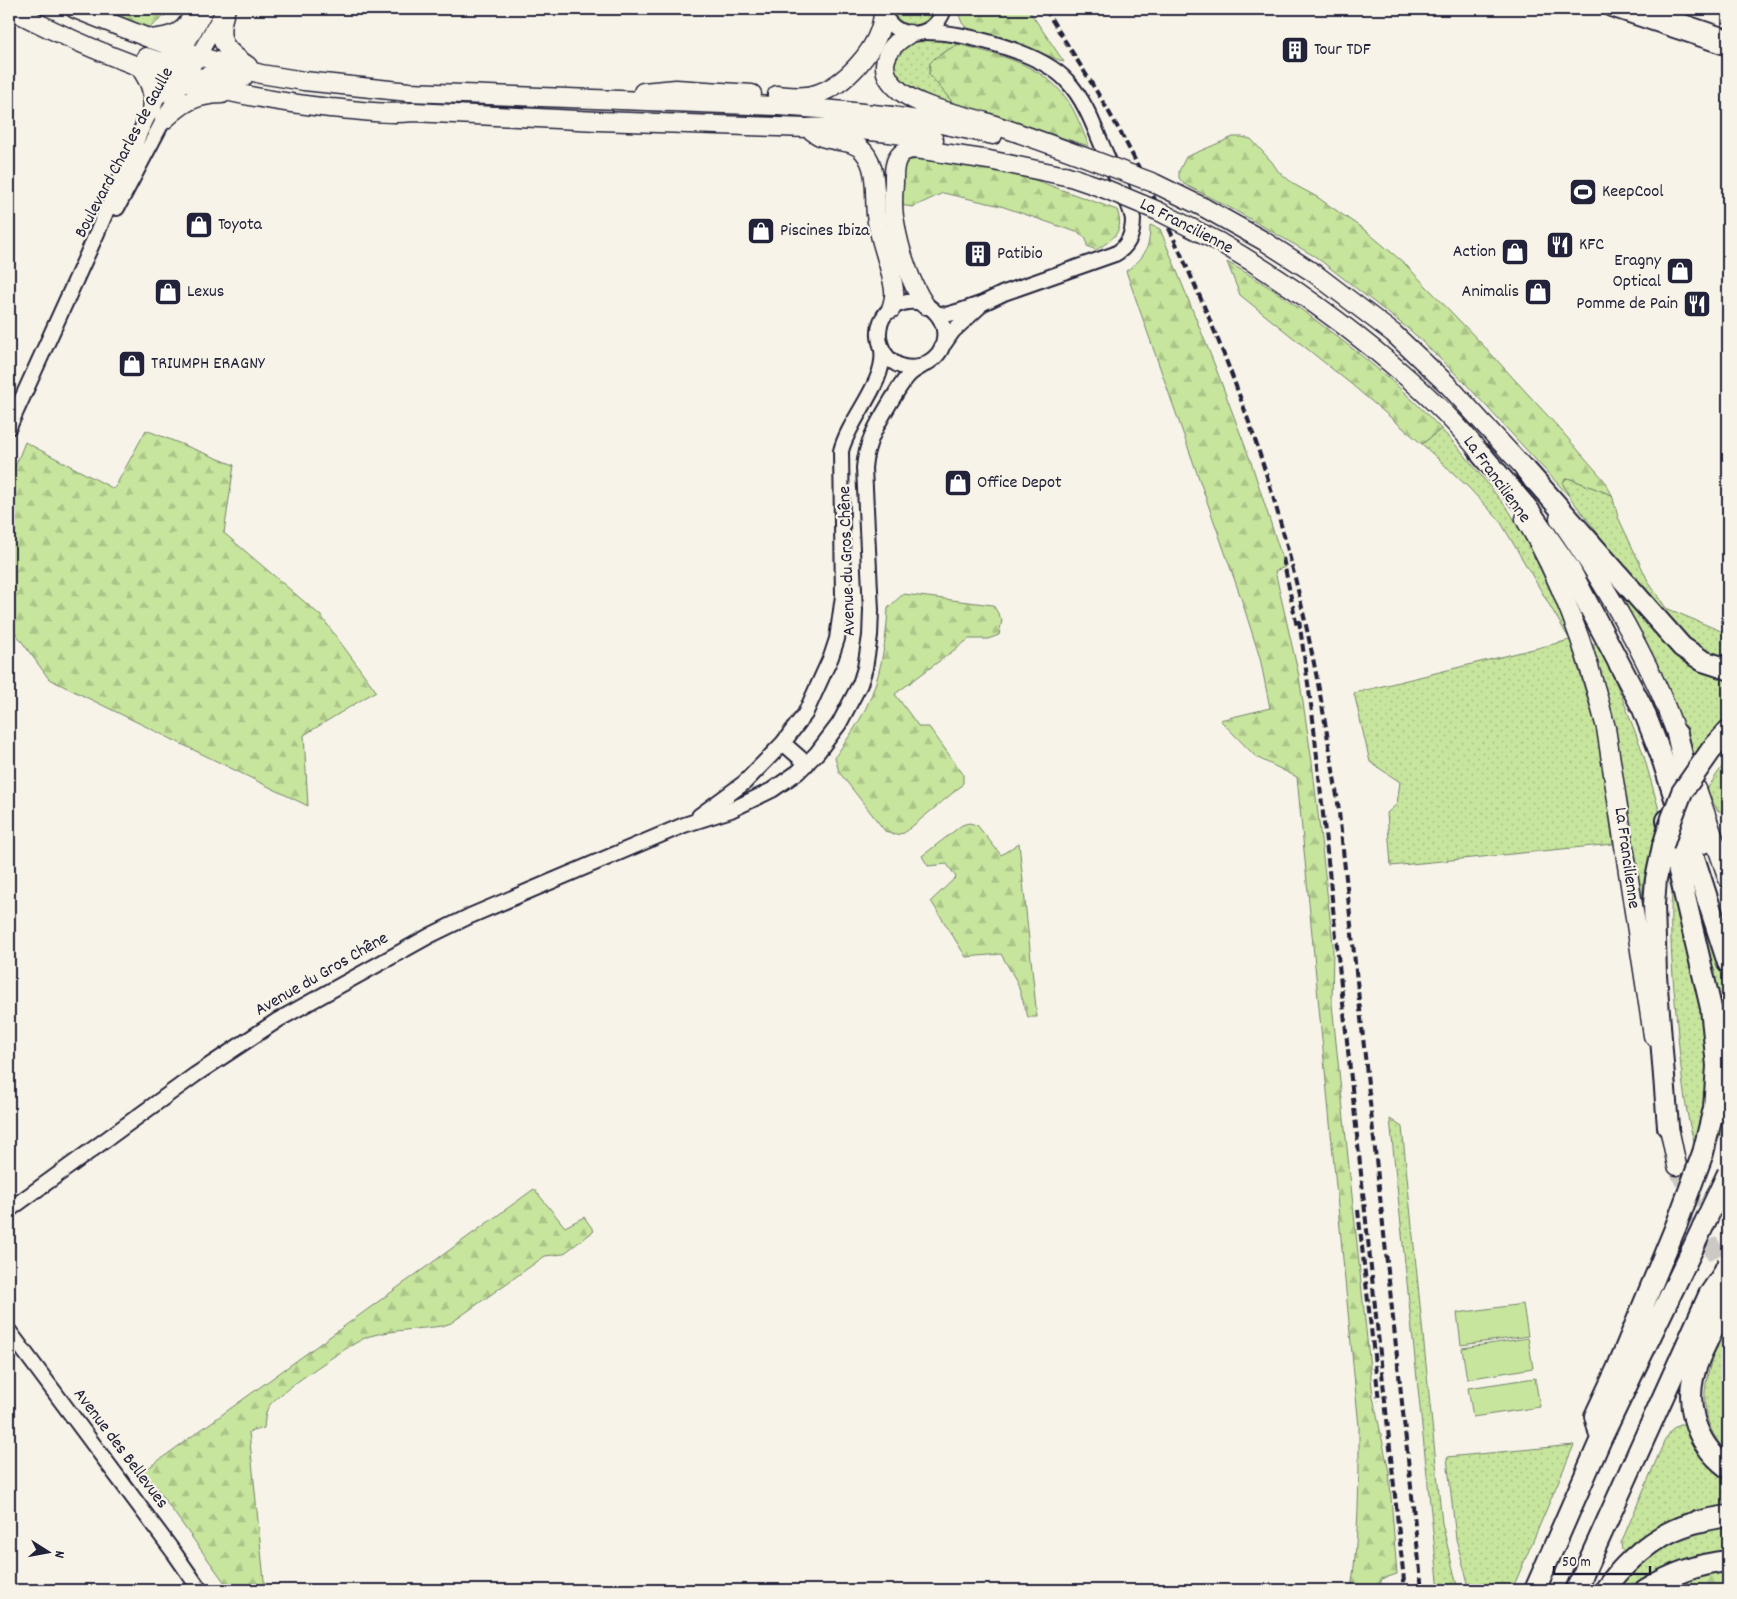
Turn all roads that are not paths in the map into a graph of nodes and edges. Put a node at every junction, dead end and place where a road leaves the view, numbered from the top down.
1 (10, 9) edge
2 (75, 9) edge
3 (200, 9) edge
4 (206, 9) edge
5 (225, 9) edge
6 (945, 9) edge
7 (1611, 9) edge
8 (1646, 9) edge
9 (882, 11) edge
10 (917, 33) junction
11 (969, 37) junction
12 (1728, 37) edge
13 (151, 39) junction
14 (76, 40) junction
15 (1728, 48) edge
16 (139, 66) junction
17 (182, 66) junction
18 (260, 74) junction
19 (161, 92) joint
20 (240, 94) junction
21 (520, 97) junction
22 (158, 115) junction
23 (891, 125) junction
24 (807, 128) junction
25 (1093, 160) junction
26 (1075, 178) junction
27 (983, 303) junction
28 (891, 309) junction
29 (931, 309) junction
30 (943, 345) junction
31 (882, 350) junction
32 (919, 367) junction
33 (9, 427) edge
34 (1481, 454) junction
35 (1526, 470) junction
36 (1619, 661) junction
37 (1728, 669) edge
38 (1728, 731) edge
39 (1676, 734) junction
40 (784, 743) junction
41 (807, 764) junction
42 (684, 826) junction
43 (1728, 879) edge
44 (1728, 929) edge
45 (1728, 963) edge
46 (1668, 1127) junction
47 (1677, 1166) tunnel mouth
48 (1728, 1173) edge
49 (9, 1210) edge
50 (1725, 1270) edge
51 (1715, 1302) junction
52 (9, 1331) edge
53 (1601, 1439) junction
54 (1728, 1468) edge
55 (1728, 1516) edge
56 (1728, 1561) edge
57 (200, 1590) edge
58 (1535, 1590) edge
59 (1576, 1590) edge
60 (1604, 1590) edge
61 (1645, 1590) edge

1 - 14 main road
2 - 13 main road
3 - 13 main road
4 - 17 main road, Boulevard Charles de Gaulle
5 - 17 main road, Boulevard Charles de Gaulle
5 - 18 main road
6 - 10 street
6 - 11 street
7 - 15 street
8 - 12 street
9 - 10 street
9 - 21 main road
10 - 11 street
10 - 25 main road
11 - 27 street
13 - 17 main road
14 - 16 main road
14 - 17 main road
16 - 17 main road
16 - 22 main road
17 - 18 main road
17 - 18 main road
17 - 19 main road
17 - 20 main road
17 - 22 street, Boulevard Charles de Gaulle
18 - 21 main road
19 - 22 street, Boulevard Charles de Gaulle
20 - 22 main road
20 - 24 main road
21 - 23 main road
22 - 33 street, Boulevard Charles de Gaulle
23 - 24 main road
23 - 25 main road, La Francilienne
23 - 26 main road, La Francilienne
24 - 28 main road
25 - 35 main road, La Francilienne, bridge
26 - 29 main road
26 - 34 main road, La Francilienne, bridge
27 - 29 street
27 - 30 street
28 - 29 street
28 - 31 street
29 - 30 street
30 - 32 street
31 - 32 street
31 - 40 street, Avenue du Gros Chêne
32 - 41 street, Avenue du Gros Chêne
34 - 36 highway
34 - 46 main road, La Francilienne
35 - 37 highway
35 - 39 main road, La Francilienne
36 - 45 highway
36 - 53 highway, bridge
38 - 46 highway, bridge
39 - 43 main road, La Francilienne
39 - 44 highway
40 - 41 street
40 - 42 street, Avenue du Gros Chêne
41 - 42 street, Avenue du Gros Chêne
42 - 49 street, Avenue du Gros Chêne
46 - 47 main road, La Francilienne
48 - 53 highway, bridge
50 - 51 highway
51 - 54 highway
51 - 59 highway
52 - 57 street, Avenue des Bellevues
53 - 58 highway
55 - 60 highway
56 - 61 highway

